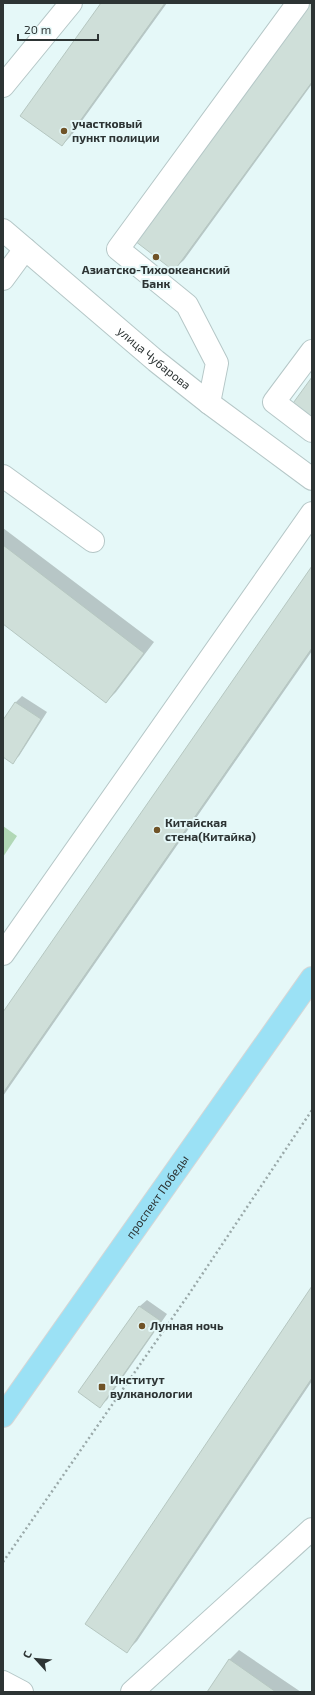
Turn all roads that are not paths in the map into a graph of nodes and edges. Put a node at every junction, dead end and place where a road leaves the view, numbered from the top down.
1 (71, 3) edge
2 (298, 3) edge
3 (3, 86) edge
4 (3, 230) edge
5 (25, 249) junction
6 (3, 279) edge
7 (312, 350) edge
8 (209, 403) junction
9 (312, 431) edge
10 (3, 476) edge
11 (312, 479) edge
12 (312, 513) edge
13 (93, 541) dead end
14 (3, 954) edge
15 (312, 978) edge
16 (3, 1416) edge
17 (312, 1529) edge
18 (3, 1682) edge
19 (22, 1692) edge
20 (132, 1692) edge

1 - 3 street
2 - 8 street
4 - 5 street, улица Чубарова
5 - 6 street
5 - 8 street, улица Чубарова
7 - 9 street
8 - 11 street, улица Чубарова
10 - 13 street
12 - 14 street
15 - 16 main road, проспект Победы
17 - 20 street
18 - 19 street

